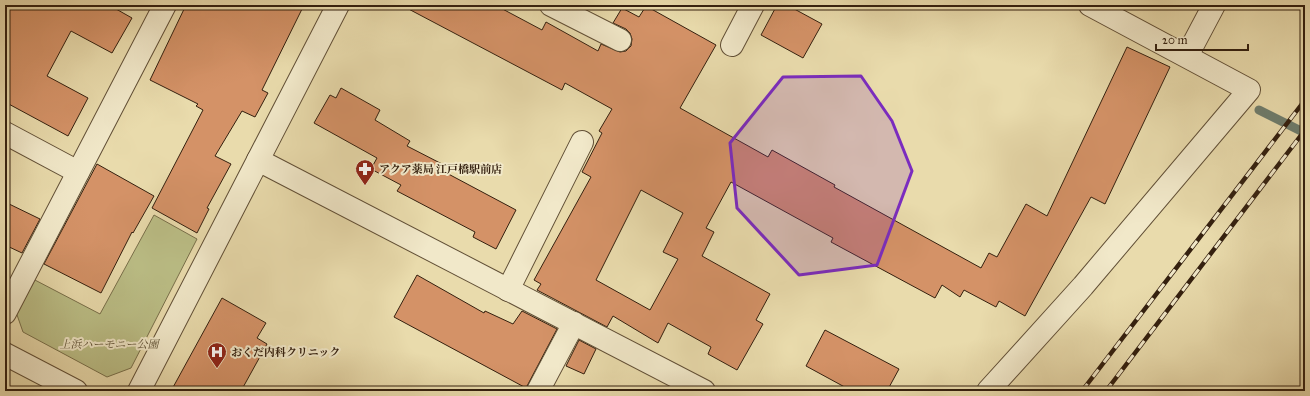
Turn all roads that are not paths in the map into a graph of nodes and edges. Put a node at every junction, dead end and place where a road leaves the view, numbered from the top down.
1 (166, 5) edge
2 (338, 5) edge
3 (551, 5) edge
4 (753, 5) edge
5 (1090, 5) edge
6 (1214, 5) edge
7 (620, 40) dead end
8 (732, 44) dead end
9 (1187, 56) junction
10 (5, 133) edge
11 (582, 142) dead end
12 (258, 160) junction
13 (78, 172) junction
14 (508, 290) junction
15 (5, 313) edge
16 (574, 324) junction
17 (5, 354) edge
18 (76, 391) edge
19 (139, 391) edge
20 (538, 391) edge
21 (704, 391) edge
22 (988, 391) edge

1 - 13 street
2 - 12 street
3 - 7 street
4 - 8 street
5 - 9 street
6 - 9 street
9 - 22 street
10 - 13 street
11 - 14 street
12 - 14 street
12 - 19 street
13 - 15 street
14 - 16 street
16 - 20 street
16 - 21 street
17 - 18 street

